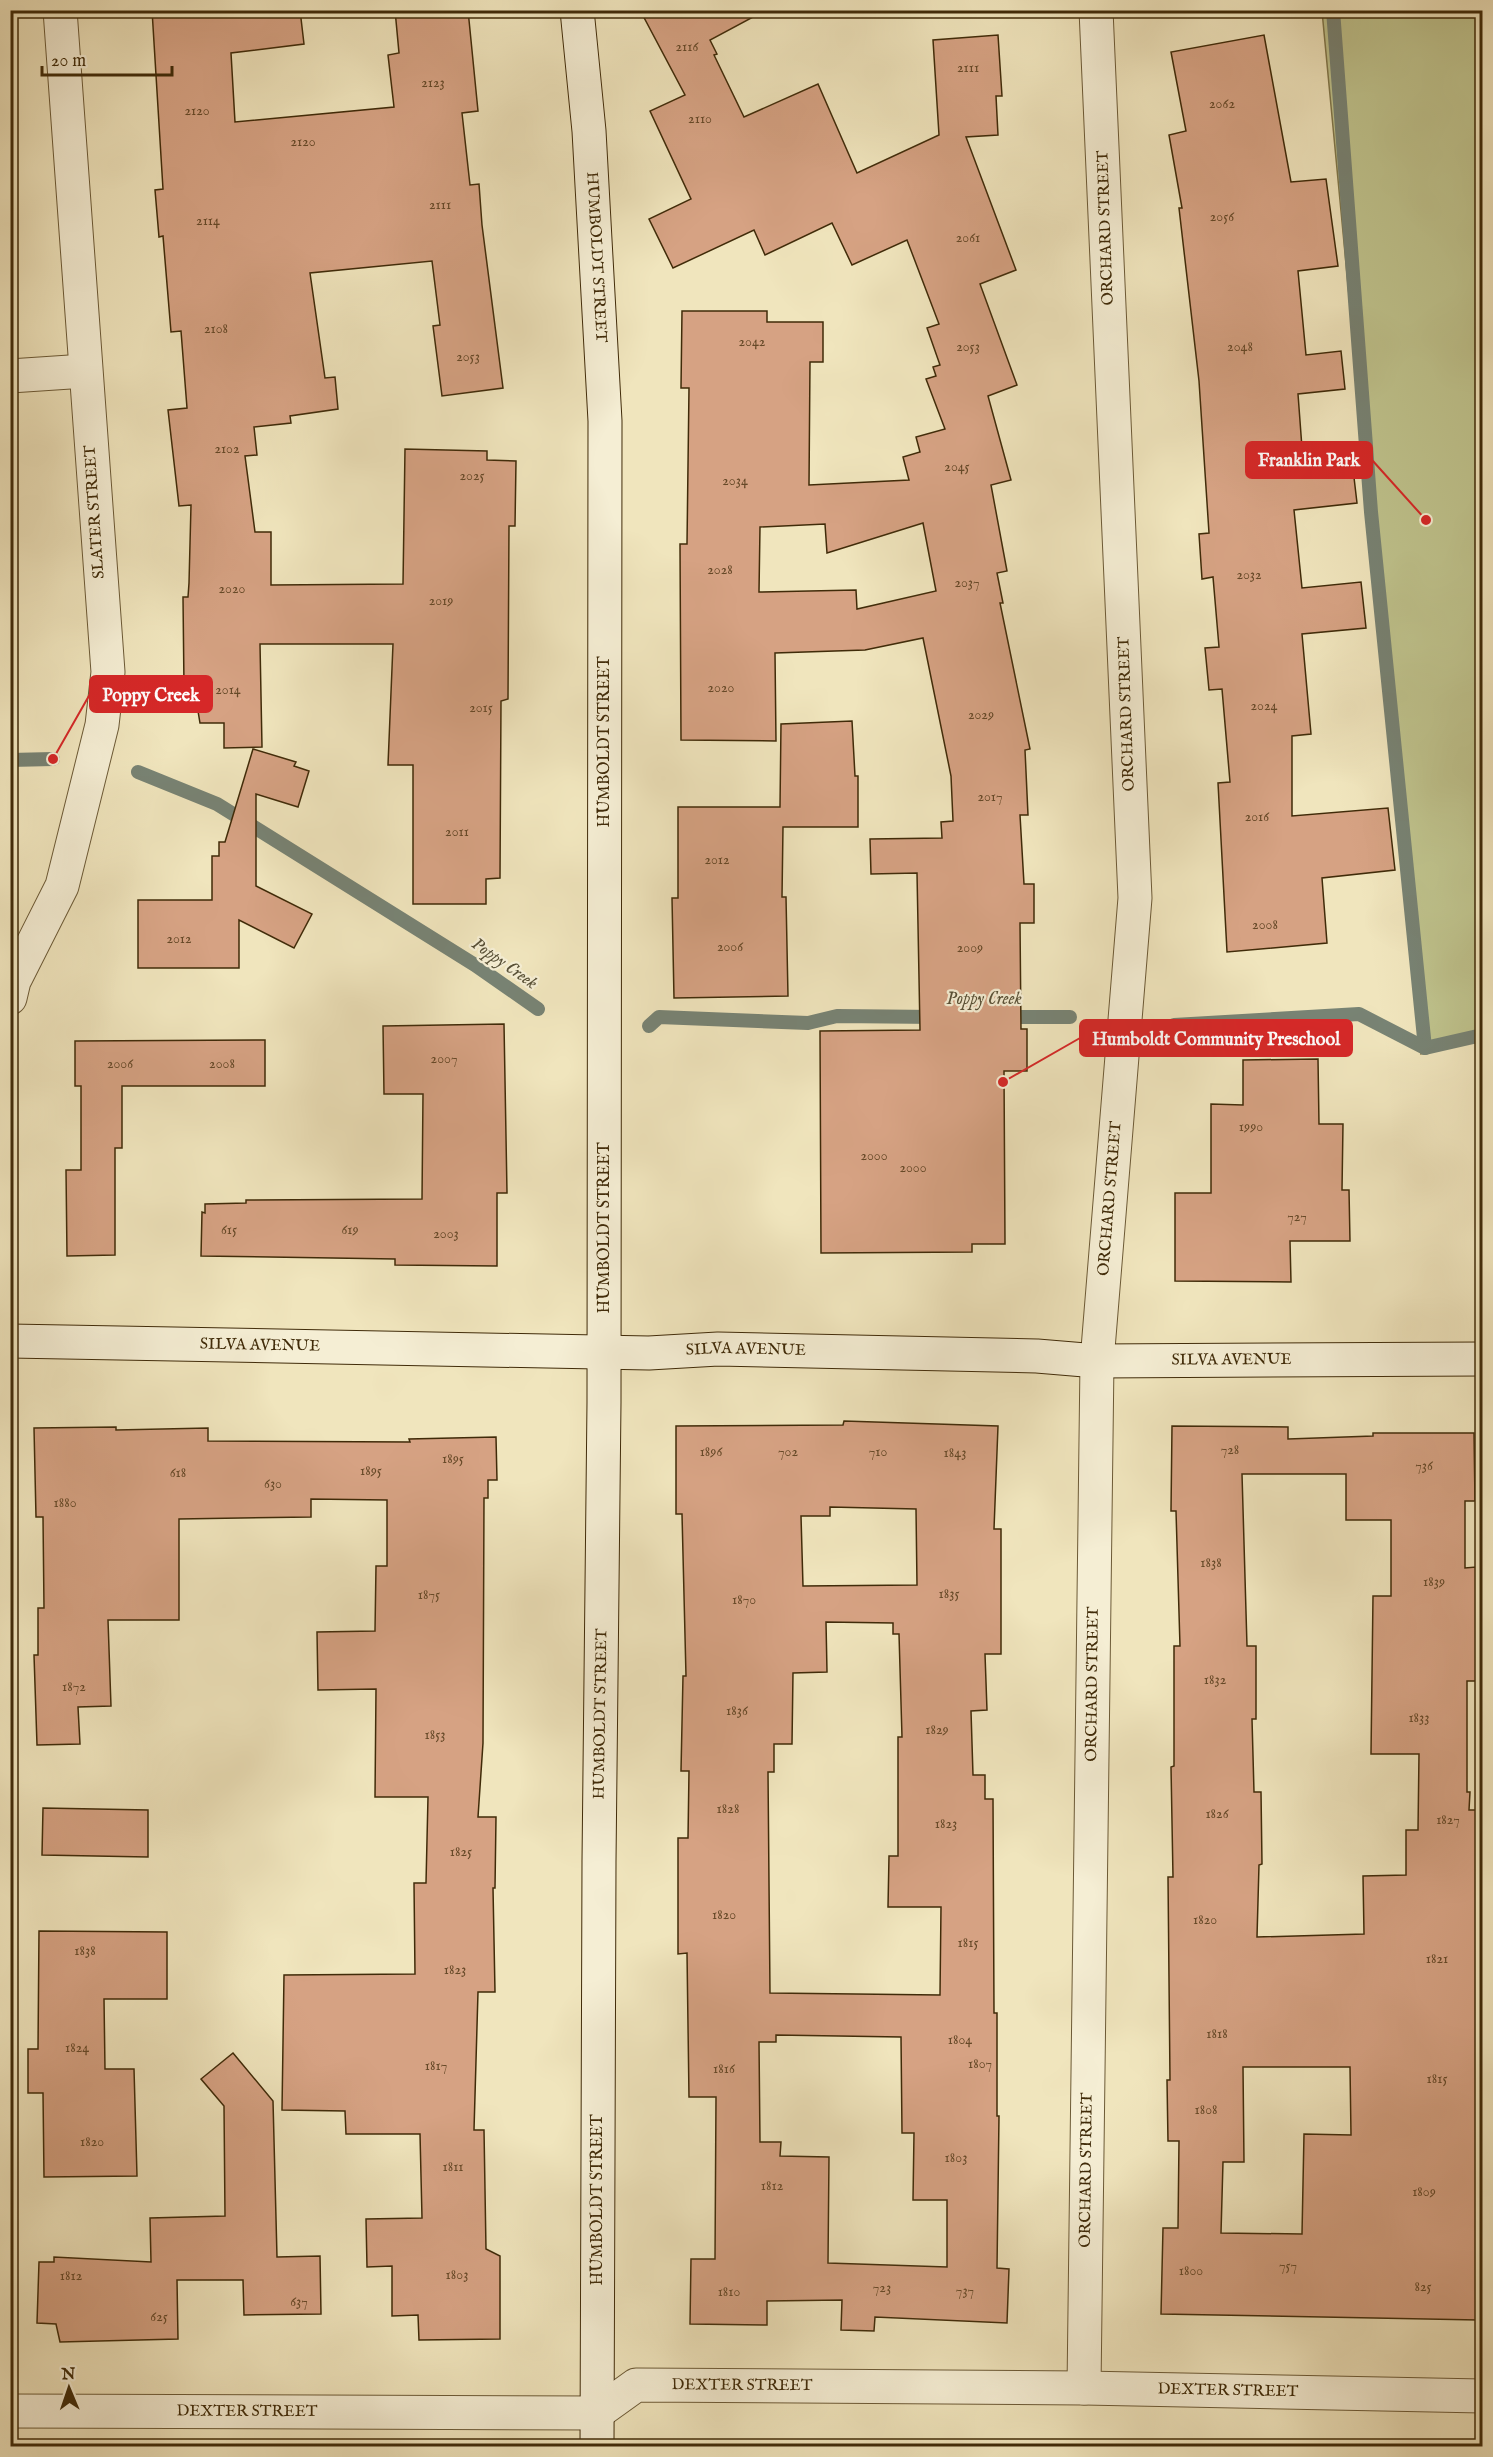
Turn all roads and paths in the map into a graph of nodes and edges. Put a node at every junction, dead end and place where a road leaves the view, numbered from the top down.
1 (60, 10) edge
2 (577, 10) edge
3 (1096, 10) edge
4 (84, 371) junction
5 (10, 376) edge
6 (10, 998) edge
7 (10, 1341) edge
8 (604, 1352) junction
9 (1482, 1359) edge
10 (1097, 1361) junction
11 (1084, 2388) junction
12 (1482, 2396) edge
13 (10, 2411) edge
14 (597, 2413) junction
15 (597, 2446) edge

1 - 4 street, SLATER STREET
2 - 8 street, HUMBOLDT STREET
3 - 10 street, ORCHARD STREET
4 - 5 street
4 - 6 street, SLATER STREET
7 - 8 street, SILVA AVENUE
8 - 10 street, SILVA AVENUE
8 - 14 street, HUMBOLDT STREET
9 - 10 street, SILVA AVENUE
10 - 11 street, ORCHARD STREET
11 - 12 street, DEXTER STREET
11 - 14 street, DEXTER STREET
13 - 14 street, DEXTER STREET
14 - 15 street, HUMBOLDT STREET

